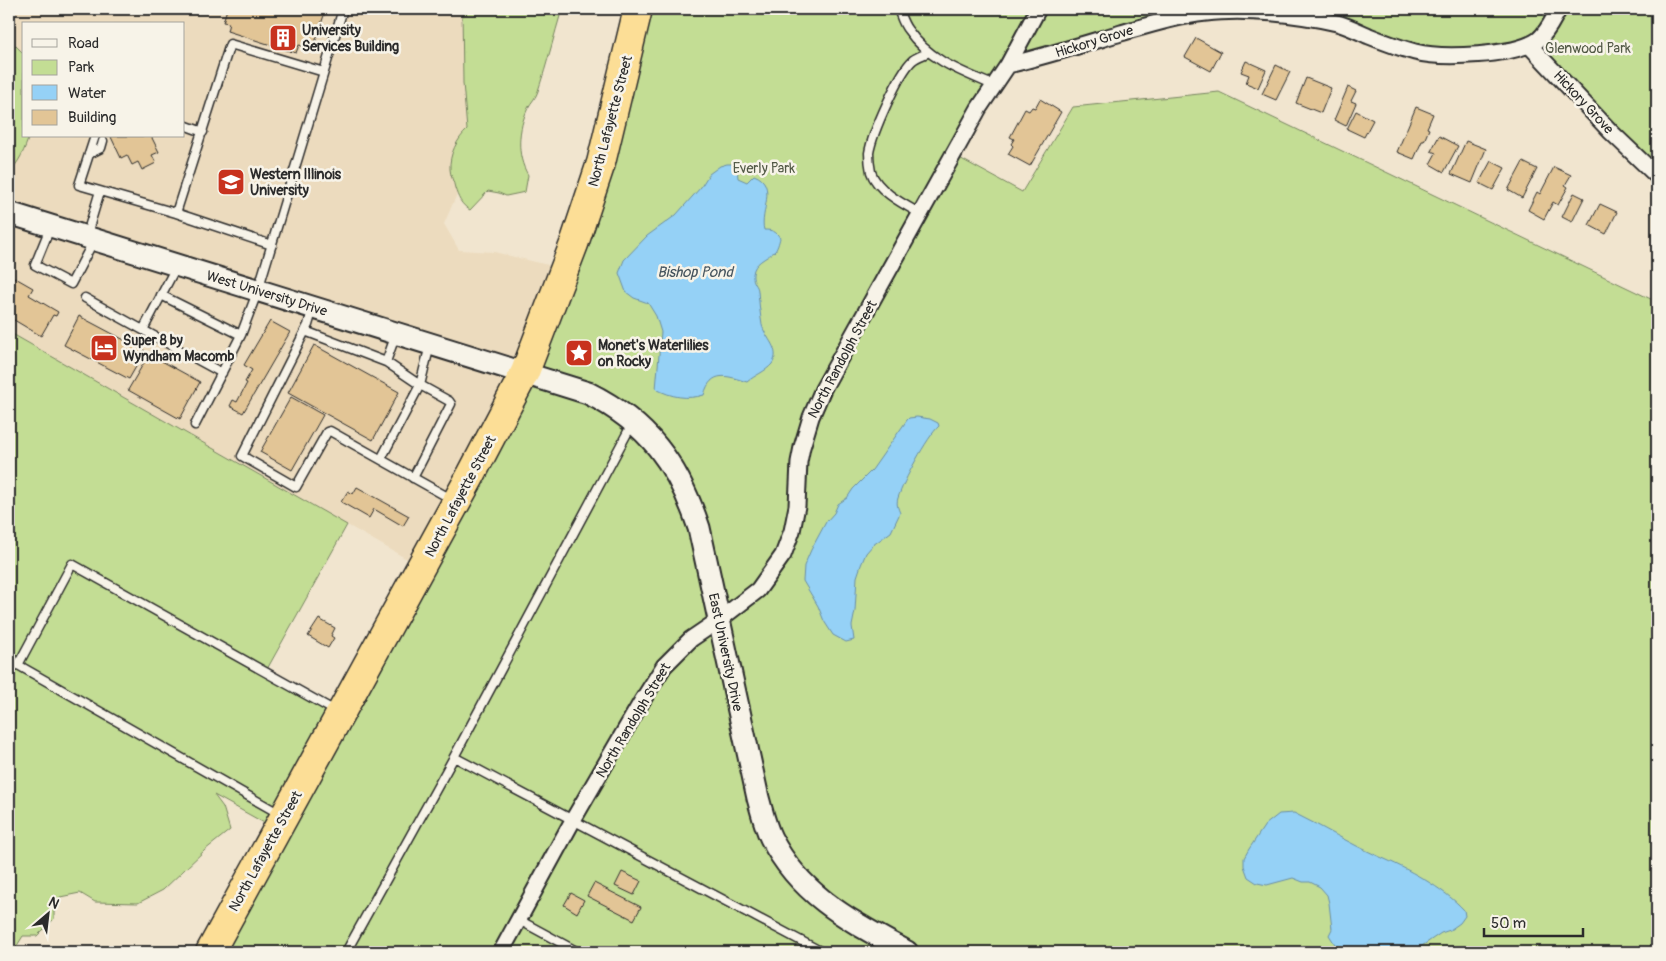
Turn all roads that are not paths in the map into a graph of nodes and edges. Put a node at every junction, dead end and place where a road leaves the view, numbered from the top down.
1 (342, 9) edge
2 (638, 9) edge
3 (898, 9) edge
4 (1038, 9) edge
5 (1559, 9) edge
6 (1529, 45) junction
7 (927, 53) junction
8 (1008, 65) junction
9 (324, 72) junction
10 (993, 85) junction
11 (185, 125) edge
12 (203, 132) junction
13 (94, 138) edge
14 (103, 141) dead end
15 (90, 154) junction
16 (1657, 176) edge
17 (100, 191) junction
18 (9, 213) edge
19 (176, 213) junction
20 (920, 214) junction
21 (51, 226) junction
22 (90, 238) junction
23 (272, 245) junction
24 (176, 265) junction
25 (258, 290) junction
26 (161, 295) junction
27 (85, 298) dead end
28 (313, 307) junction
29 (143, 330) junction
30 (305, 331) junction
31 (396, 333) junction
32 (241, 335) junction
33 (431, 343) junction
34 (386, 362) junction
35 (525, 372) junction
36 (222, 373) junction
37 (420, 385) junction
38 (633, 421) junction
39 (195, 425) dead end
40 (381, 459) junction
41 (413, 478) junction
42 (457, 502) junction
43 (719, 620) junction
44 (340, 714) junction
45 (454, 757) junction
46 (284, 816) junction
47 (573, 820) junction
48 (519, 920) junction
49 (210, 952) edge
50 (346, 952) edge
51 (501, 952) edge
52 (578, 952) edge
53 (822, 952) edge
54 (908, 952) edge

1 - 9 lane
2 - 35 highway, North Lafayette Street
3 - 7 lane
4 - 8 street, North Randolph Street
5 - 6 street
6 - 8 street, Hickory Grove
6 - 16 street, Hickory Grove
7 - 10 lane
7 - 20 lane
8 - 10 street, North Randolph Street
9 - 12 lane
9 - 23 lane
10 - 20 street, North Randolph Street
11 - 12 lane
12 - 19 lane
13 - 15 lane
14 - 15 lane
15 - 17 lane
17 - 19 lane
17 - 22 lane
18 - 21 main road, West University Drive
19 - 23 lane
20 - 43 street, North Randolph Street
21 - 22 main road, West University Drive
21 - 22 lane
22 - 24 main road, West University Drive
23 - 25 lane
24 - 25 main road, West University Drive
24 - 26 lane
25 - 28 main road, West University Drive
25 - 32 lane
26 - 29 lane
26 - 32 lane
27 - 29 lane
28 - 30 lane
28 - 31 main road, West University Drive
29 - 36 lane
30 - 34 lane
30 - 40 lane
31 - 33 main road, West University Drive
31 - 34 lane
32 - 36 lane
33 - 35 main road, West University Drive
33 - 37 lane
34 - 37 lane
35 - 38 main road, East University Drive
35 - 42 highway, North Lafayette Street
36 - 39 lane
37 - 40 lane
37 - 41 lane
38 - 43 main road, East University Drive
38 - 45 lane
40 - 41 lane
41 - 42 lane
42 - 44 highway, North Lafayette Street
43 - 47 street, North Randolph Street
43 - 54 main road, East University Drive
44 - 46 highway, North Lafayette Street
44 - 46 lane
45 - 47 lane
45 - 50 lane
46 - 49 highway, North Lafayette Street
47 - 48 street, North Randolph Street
47 - 53 lane
48 - 51 street, North Randolph Street
48 - 52 lane

